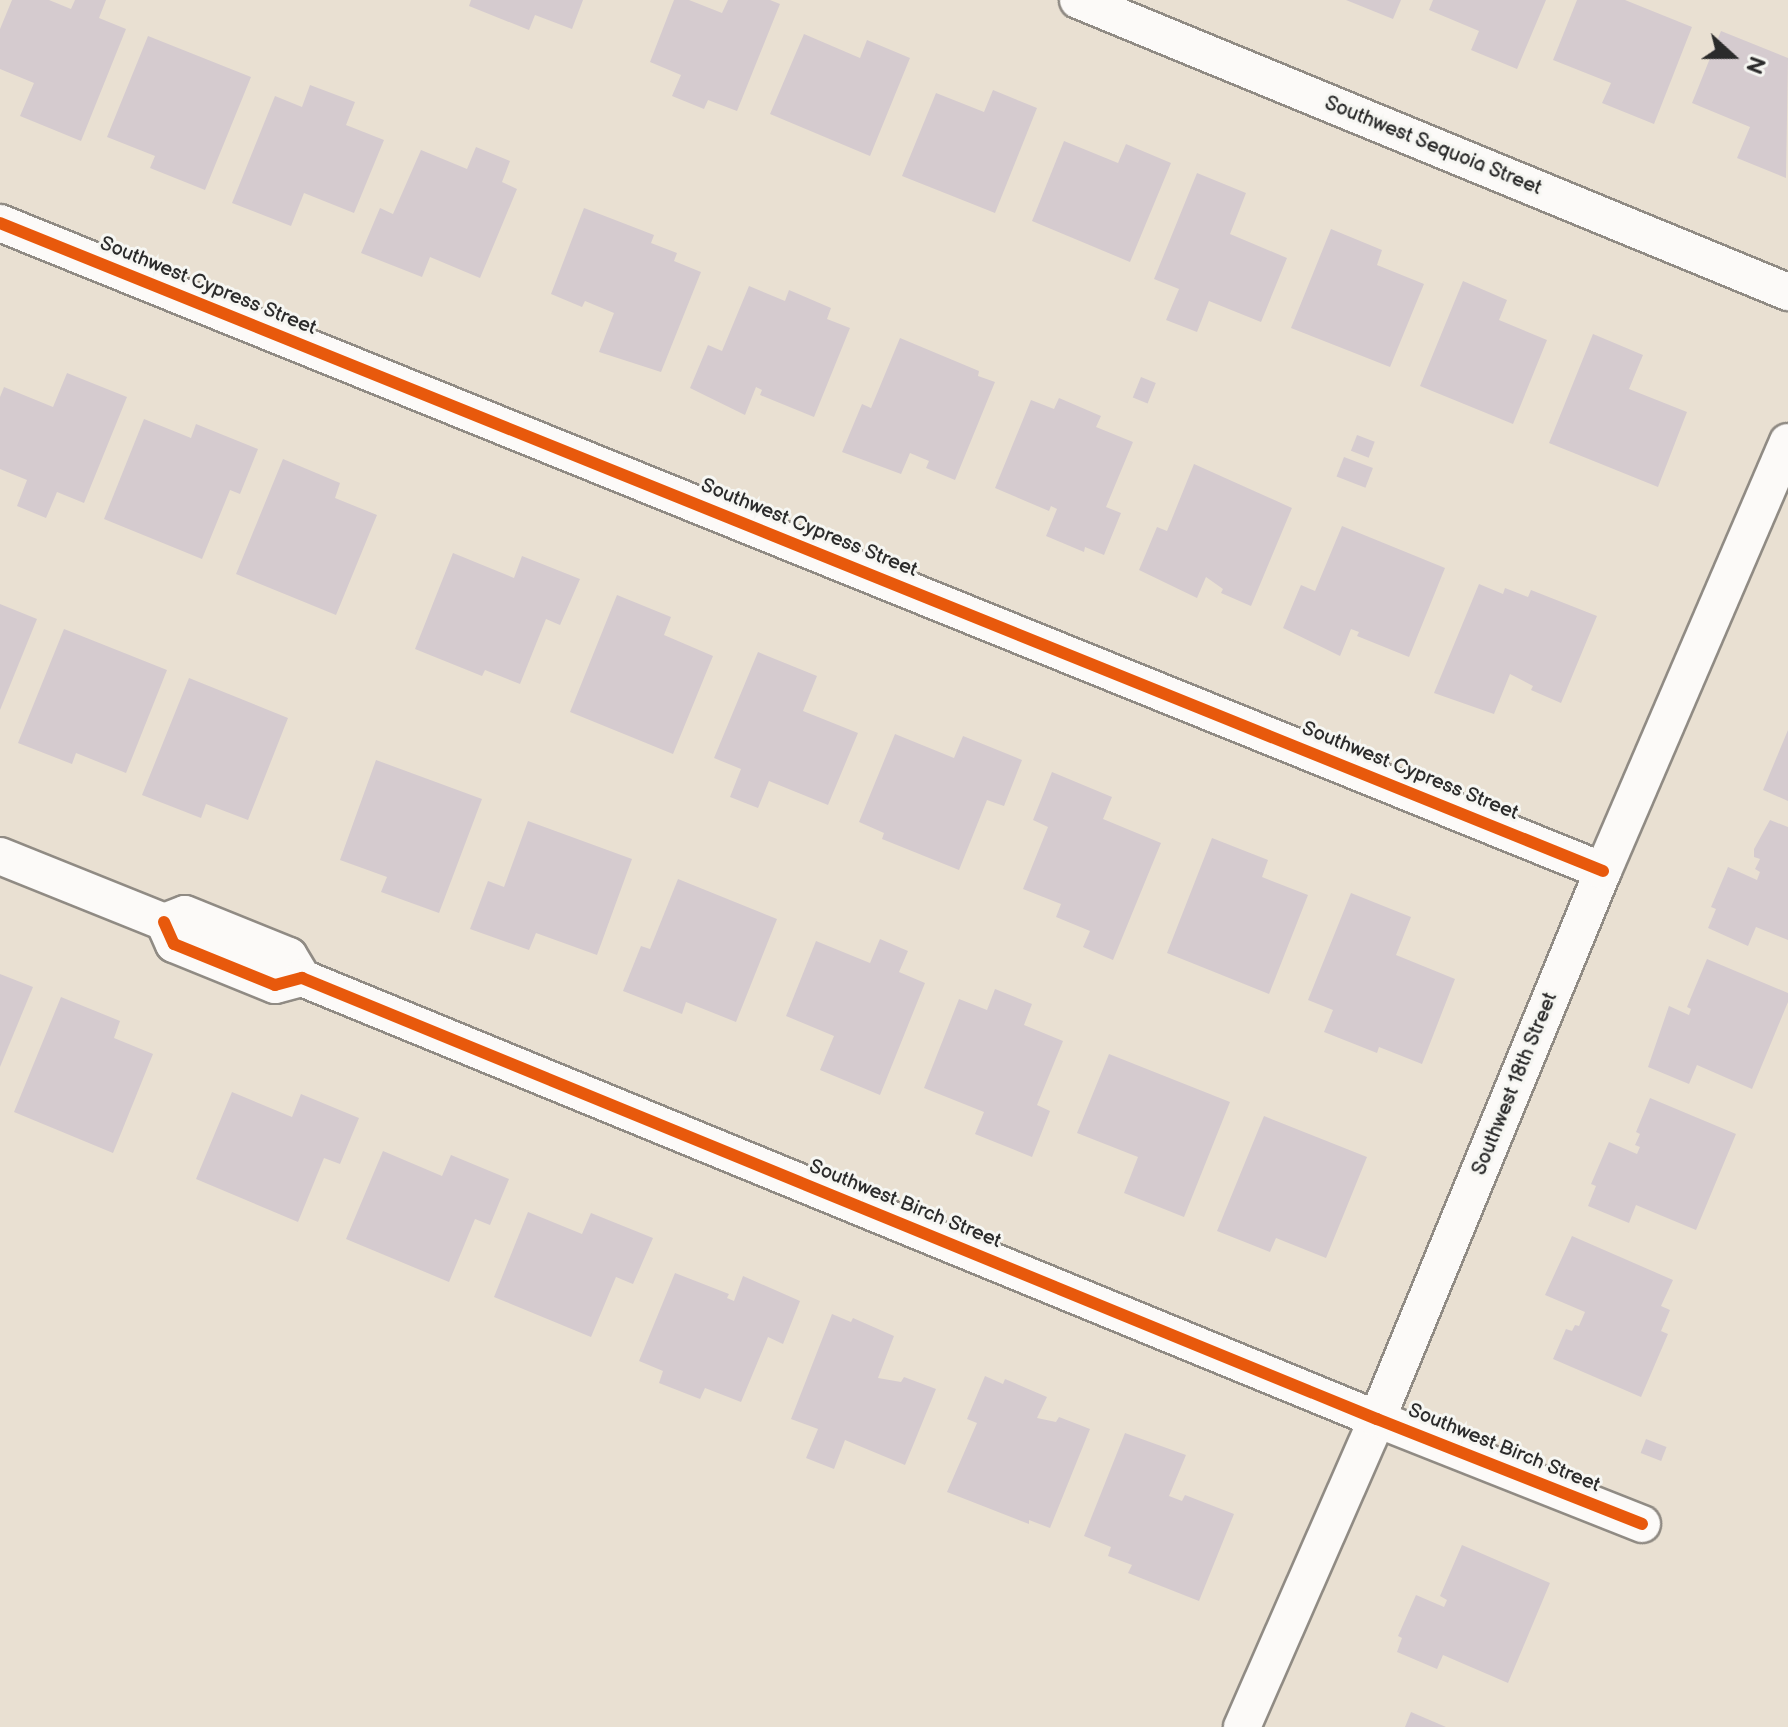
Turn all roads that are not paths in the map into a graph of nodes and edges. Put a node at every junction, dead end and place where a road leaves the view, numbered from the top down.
1 (1078, 0) edge
2 (0, 223) edge
3 (1788, 292) edge
4 (1788, 442) edge
5 (0, 856) edge
6 (1603, 871) junction
7 (1377, 1419) junction
8 (1642, 1524) dead end
9 (1242, 1727) edge

1 - 3 street, Southwest Sequoia Street
2 - 6 street, Southwest Cypress Street
4 - 6 street, Southwest 18th Street
5 - 7 street, Southwest Birch Street
6 - 7 street, Southwest 18th Street
7 - 8 street, Southwest Birch Street
7 - 9 street, Southwest 18th Street

